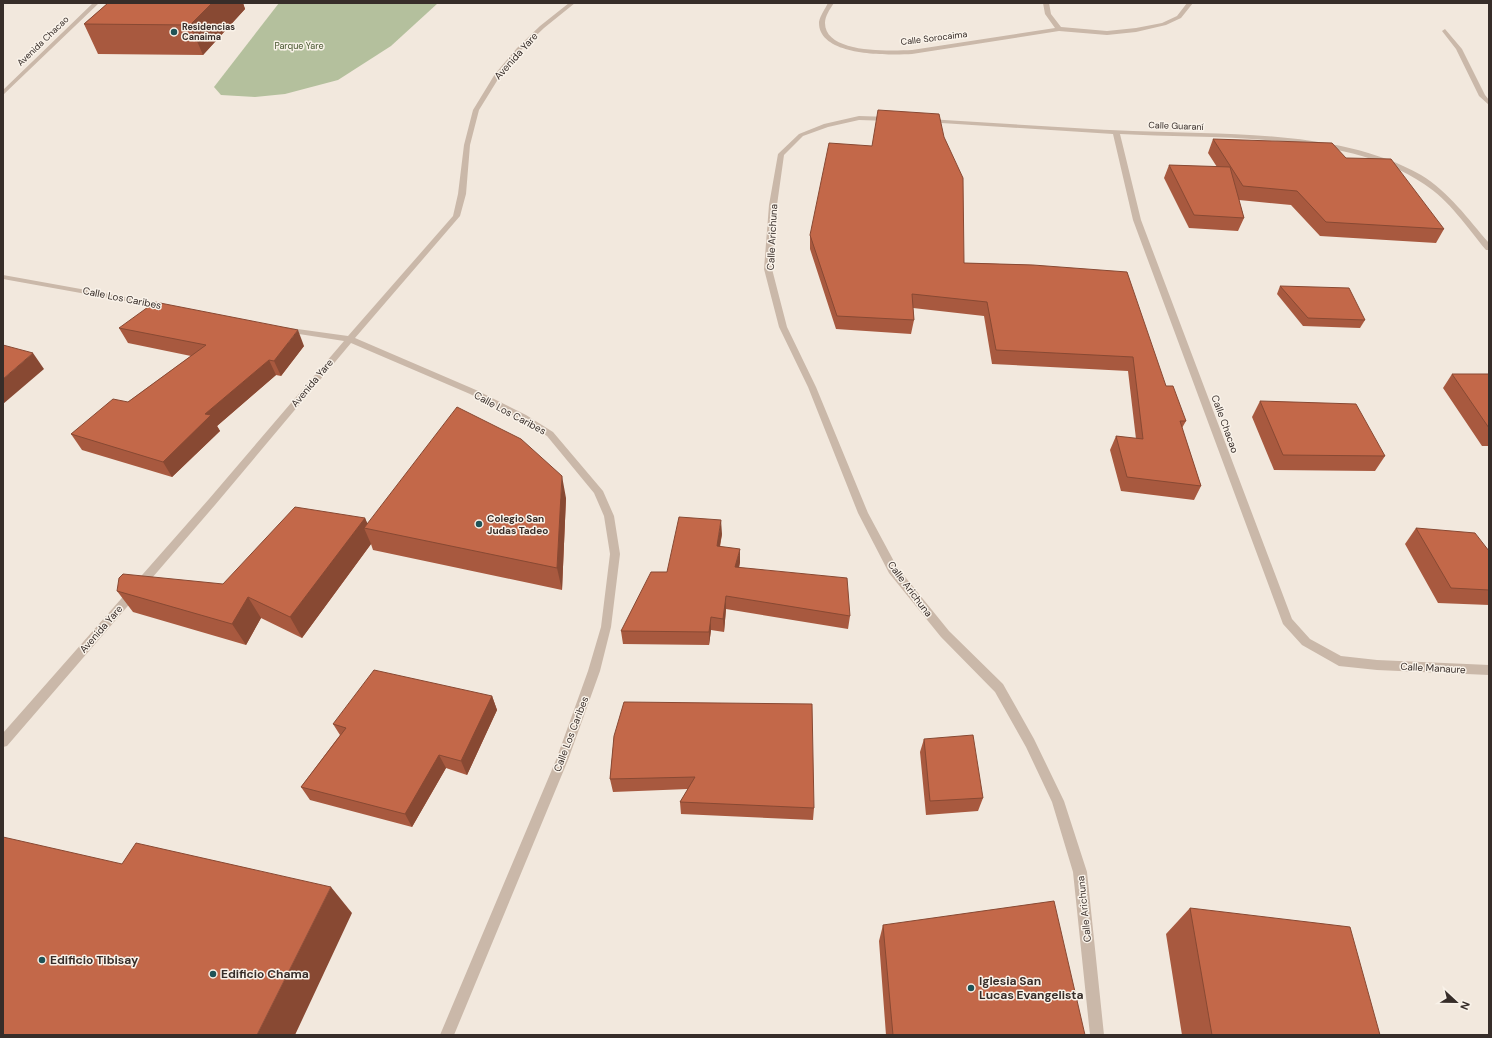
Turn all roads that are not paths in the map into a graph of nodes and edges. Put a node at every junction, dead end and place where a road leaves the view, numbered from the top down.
1 (96, 3) edge
2 (572, 3) edge
3 (831, 3) edge
4 (1046, 3) edge
5 (1190, 3) edge
6 (1059, 29) junction
7 (1445, 31) dead end
8 (3, 94) edge
9 (1489, 103) edge
10 (897, 119) edge
11 (920, 120) edge
12 (1116, 132) junction
13 (1489, 248) edge
14 (3, 277) edge
15 (171, 307) edge
16 (280, 328) edge
17 (350, 339) junction
18 (1377, 665) joint
19 (1489, 670) edge
20 (3, 742) edge
21 (447, 1035) edge
22 (1098, 1035) edge

1 - 8 street, Avenida Chacao
2 - 17 street, Avenida Yare
3 - 6 street, Calle Sorocaima
4 - 6 street
5 - 6 street, Calle Sorocaima
7 - 9 street
10 - 22 street, Calle Arichuna
11 - 12 street, Calle Guaraní
12 - 13 street, Calle Guaraní
12 - 18 street, Calle Chacao
14 - 15 street, Calle Los Caribes
16 - 17 street, Calle Los Caribes
17 - 20 street, Avenida Yare
17 - 21 street, Calle Los Caribes
18 - 19 street, Calle Manaure

